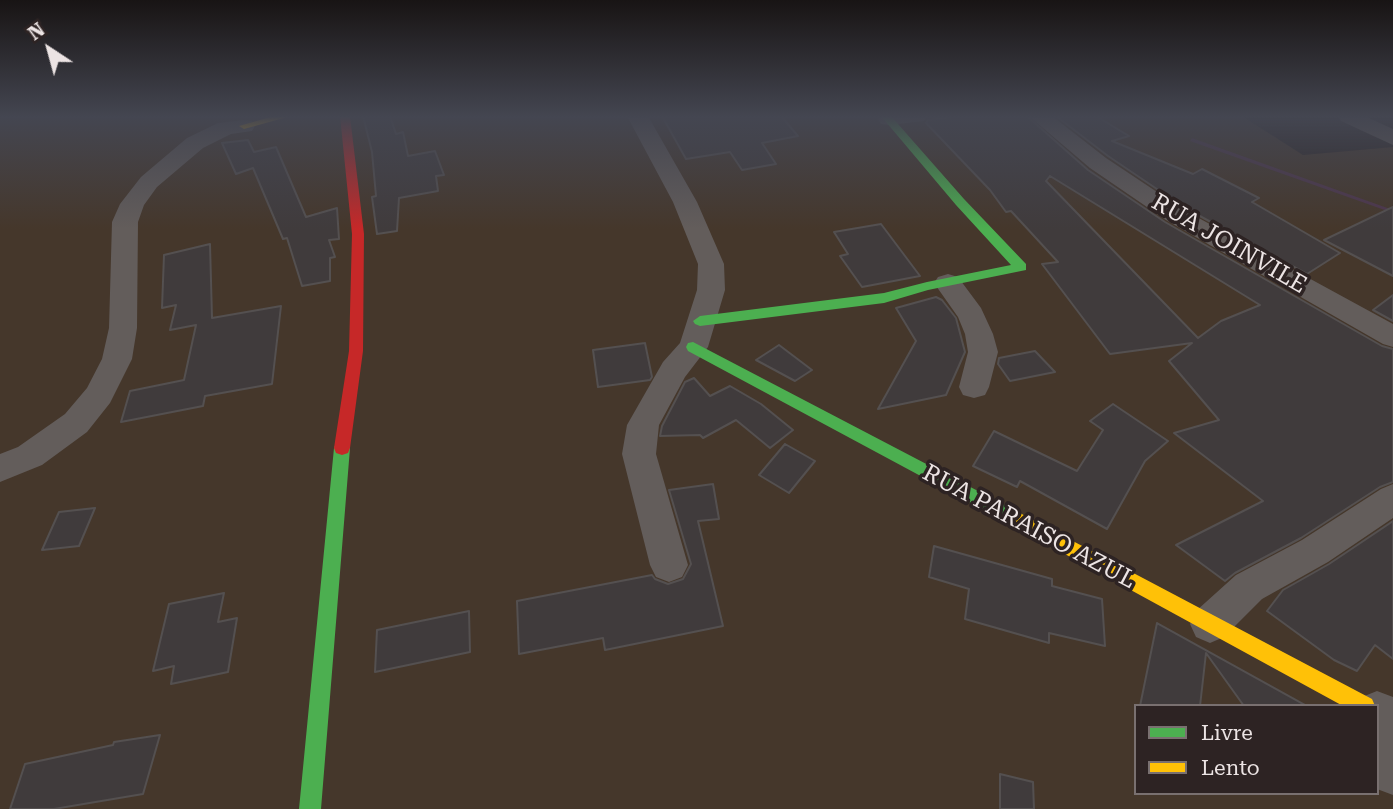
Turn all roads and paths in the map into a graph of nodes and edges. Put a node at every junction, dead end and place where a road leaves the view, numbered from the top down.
1 (180, 154) edge
2 (349, 154) edge
3 (658, 154) edge
4 (919, 154) edge
5 (1086, 154) edge
6 (947, 283) junction
7 (697, 334) junction
8 (1393, 337) edge
9 (974, 387) dead end
10 (0, 468) edge
11 (1393, 499) edge
12 (669, 565) dead end
13 (1210, 624) junction
14 (1347, 701) edge
15 (1379, 754) edge
16 (1393, 773) edge
17 (310, 809) edge

1 - 10 street
2 - 17 street
3 - 7 street
4 - 6 street
5 - 8 street, RUA JOINVILE
6 - 7 street
6 - 9 street
7 - 12 street
7 - 13 street, RUA PARAISO AZUL
11 - 13 street
13 - 14 street, RUA PARAISO AZUL
15 - 16 street

